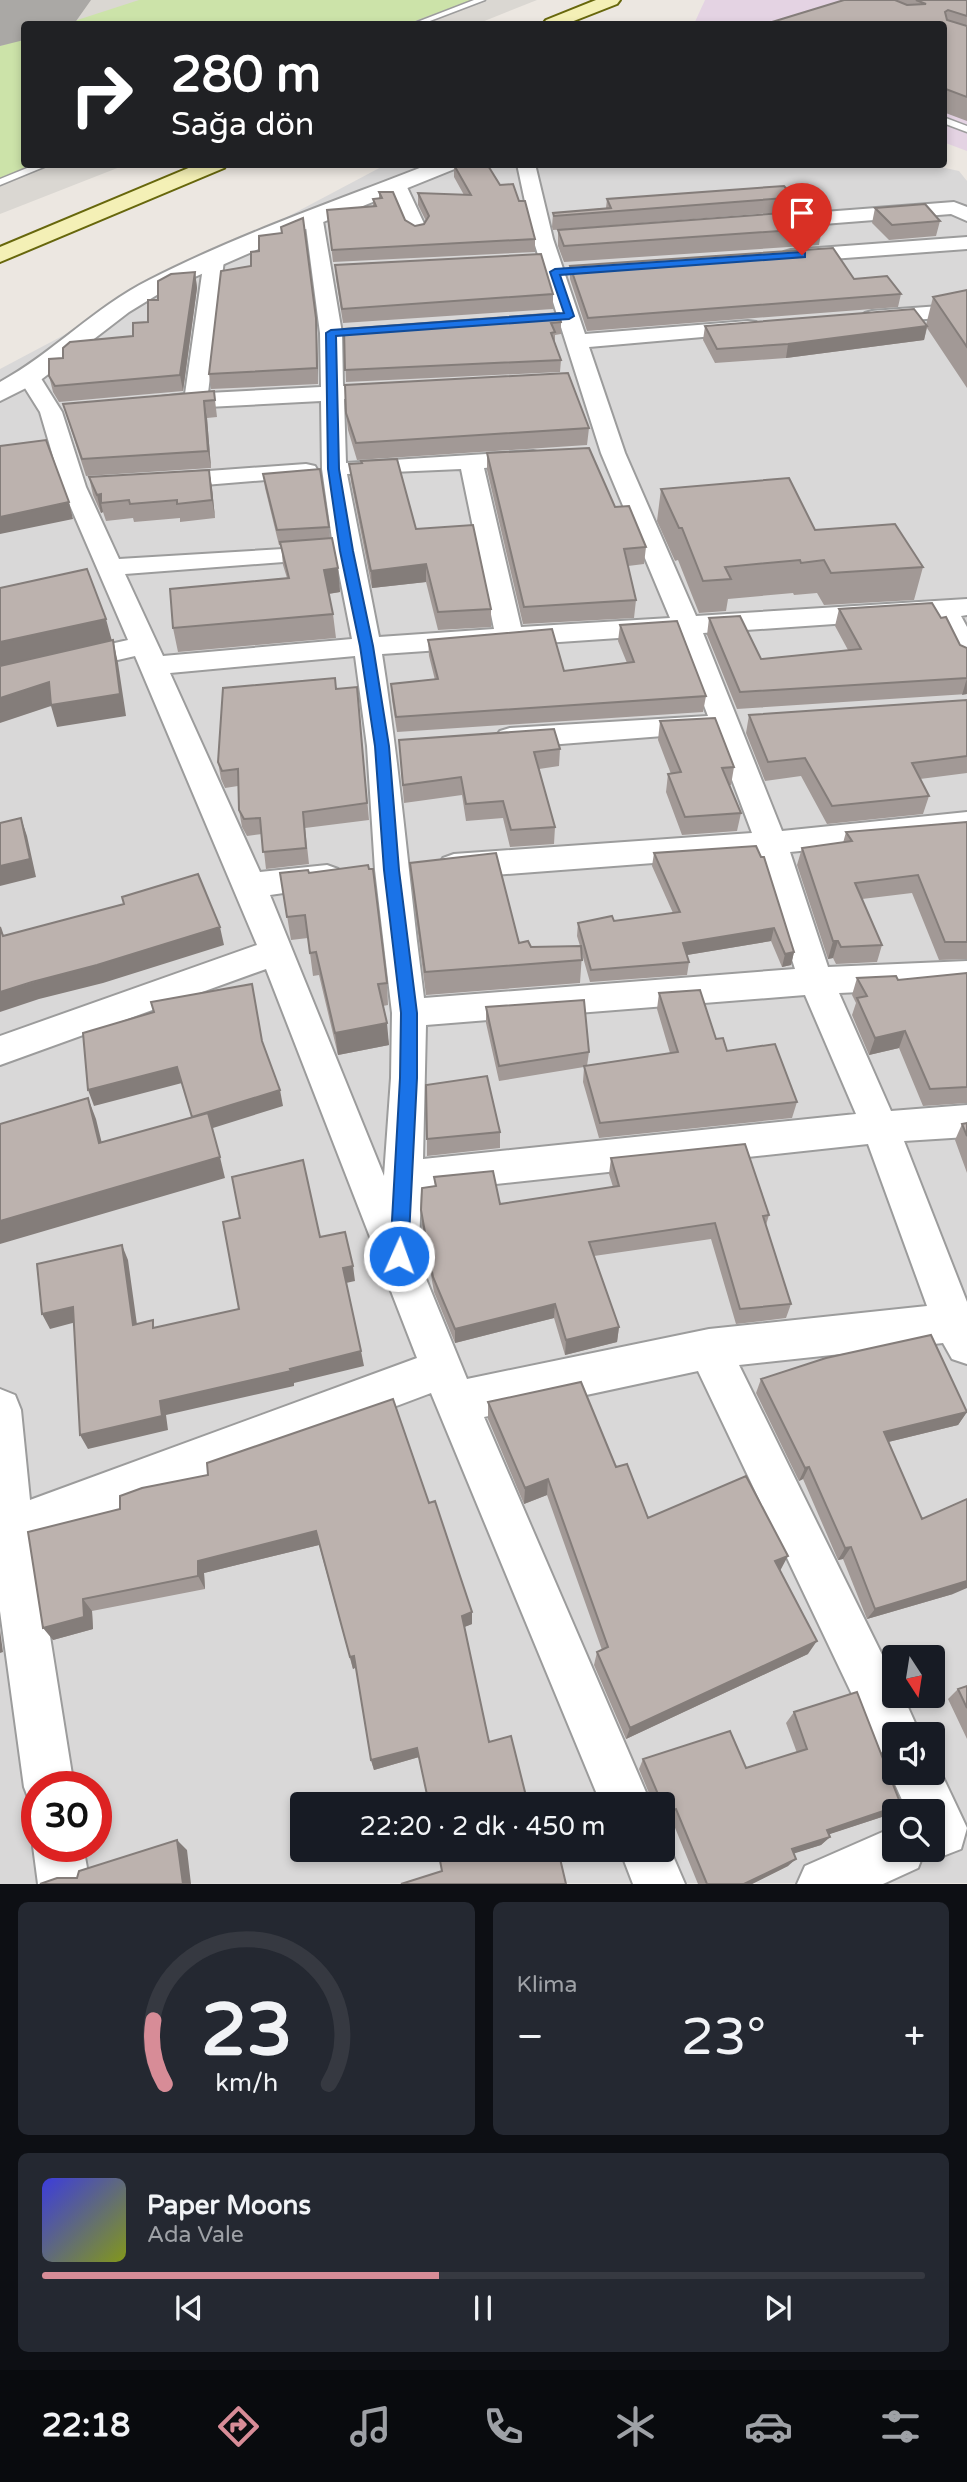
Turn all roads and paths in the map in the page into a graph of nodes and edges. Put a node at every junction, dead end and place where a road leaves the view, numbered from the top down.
1 (481, 0) edge
2 (611, 0) edge
3 (424, 21) edge
4 (559, 21) edge
5 (947, 122) edge
6 (967, 129) edge
7 (37, 168) edge
8 (207, 168) edge
9 (440, 168) edge
10 (527, 168) edge
11 (0, 182) edge
12 (397, 185) junction
13 (967, 215) edge
14 (315, 219) junction
15 (748, 223) edge
16 (417, 230) edge
17 (967, 243) edge
18 (0, 255) edge
19 (554, 256) junction
20 (775, 257) edge
21 (214, 260) junction
22 (523, 260) edge
23 (967, 310) edge
24 (569, 316) junction
25 (543, 318) edge
26 (856, 319) edge
27 (772, 325) edge
28 (578, 341) junction
29 (590, 380) junction
30 (562, 382) edge
31 (14, 385) edge
32 (371, 391) edge
33 (330, 393) junction
34 (196, 399) junction
35 (143, 404) edge
36 (613, 453) junction
37 (587, 455) edge
38 (562, 456) edge
39 (471, 462) junction
40 (334, 469) junction
41 (143, 482) edge
42 (346, 551) junction
43 (109, 567) junction
44 (955, 608) edge
45 (686, 623) junction
46 (509, 636) junction
47 (367, 646) junction
48 (147, 655) junction
49 (967, 655) edge
50 (0, 678) edge
51 (736, 723) junction
52 (477, 740) edge
53 (967, 823) edge
54 (771, 843) junction
55 (370, 872) junction
56 (250, 885) junction
57 (275, 952) junction
58 (967, 974) edge
59 (816, 981) junction
60 (409, 1013) junction
61 (0, 1051) edge
62 (967, 1121) edge
63 (880, 1127) junction
64 (402, 1178) junction
65 (399, 1256) junction
66 (962, 1329) edge
67 (709, 1349) junction
68 (450, 1386) junction
69 (0, 1410) edge
70 (6, 1531) edge
71 (890, 1722) edge
72 (46, 1771) edge
73 (621, 1792) edge
74 (882, 1857) edge
75 (61, 1862) edge
76 (650, 1862) edge
77 (64, 1884) edge
78 (659, 1884) edge
79 (823, 1884) edge

1 - 3 lane
2 - 4 main road
5 - 6 lane
7 - 11 lane
8 - 18 main road
9 - 12 street
10 - 19 street
12 - 14 street
12 - 16 street
13 - 15 street
14 - 21 street
14 - 33 street
17 - 20 street
19 - 22 street
19 - 24 street
21 - 31 street
21 - 34 street
23 - 26 street
24 - 25 street
24 - 28 street
27 - 28 street
28 - 29 street
29 - 30 street
29 - 36 street
31 - 43 street
32 - 33 street
33 - 34 street
33 - 40 street
34 - 35 street
36 - 37 street
36 - 45 street
38 - 39 street
39 - 40 street
39 - 46 street
40 - 41 street
40 - 42 street
42 - 43 street
42 - 47 street
43 - 48 street
44 - 45 street
44 - 49 street
45 - 46 street
45 - 51 street
46 - 47 street
47 - 48 street
47 - 55 street
48 - 50 street
48 - 56 street
51 - 52 street
51 - 54 street
53 - 54 street
54 - 55 street
54 - 59 street
55 - 56 street
55 - 60 street
56 - 57 street
57 - 61 street
57 - 65 street
58 - 59 street
59 - 60 street
59 - 63 street
60 - 64 street
62 - 63 street
63 - 64 street
63 - 66 street
64 - 65 street
65 - 68 street
66 - 67 street
67 - 68 street
67 - 71 street
68 - 70 street
68 - 73 street
69 - 70 street
70 - 72 street
74 - 79 street
75 - 77 street
76 - 78 street

